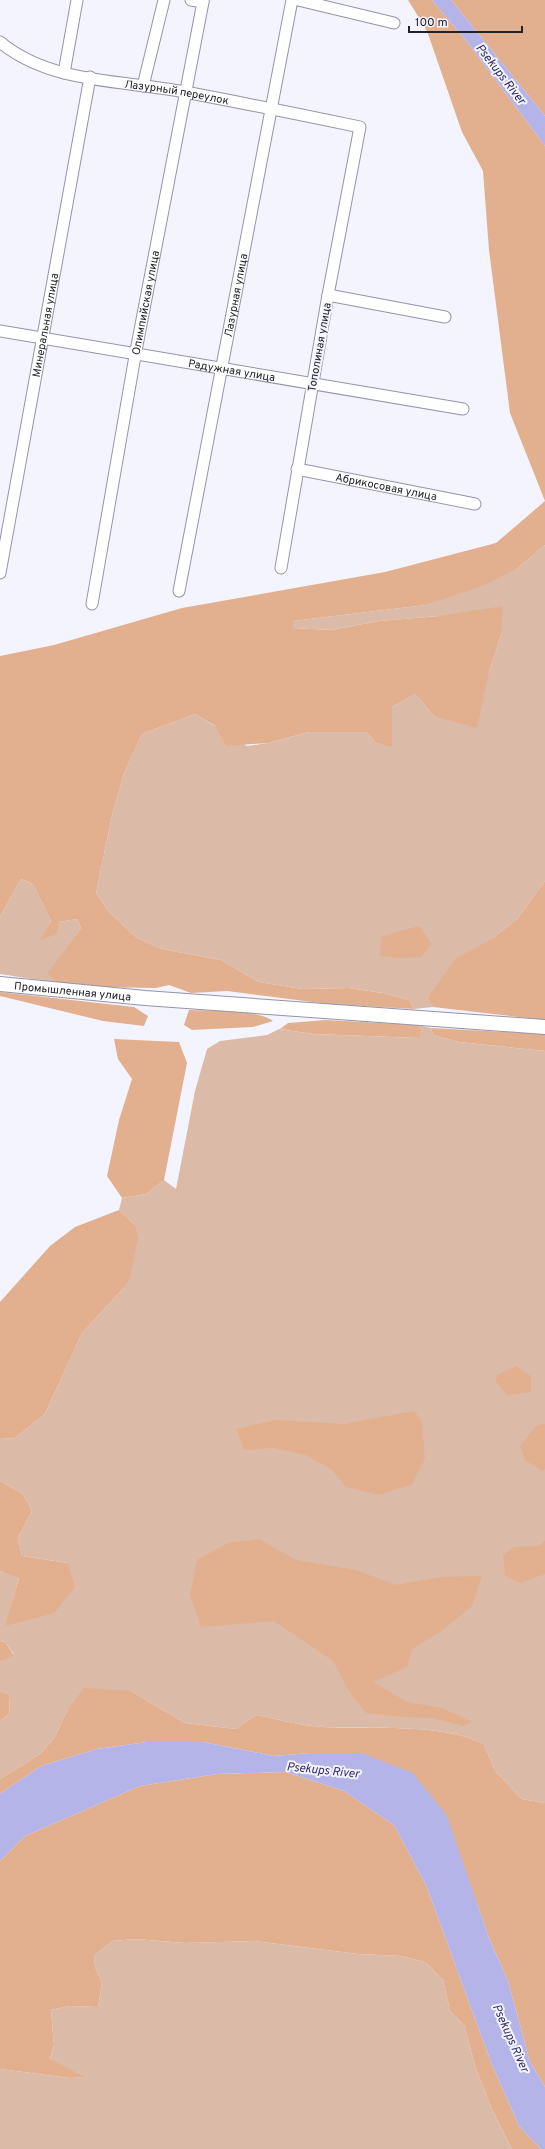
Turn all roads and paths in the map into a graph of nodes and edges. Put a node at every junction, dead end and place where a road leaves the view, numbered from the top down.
1 (77, 0) edge
2 (164, 0) edge
3 (191, 0) edge
4 (292, 0) edge
5 (298, 0) edge
6 (203, 1) edge
7 (394, 23) dead end
8 (0, 42) edge
9 (64, 73) junction
10 (90, 78) junction
11 (143, 86) junction
12 (187, 92) junction
13 (271, 109) junction
14 (360, 127) joint
15 (328, 295) junction
16 (445, 317) dead end
17 (0, 331) edge
18 (43, 338) junction
19 (135, 356) junction
20 (222, 370) junction
21 (312, 384) junction
22 (463, 409) dead end
23 (297, 469) junction
24 (475, 504) dead end
25 (281, 568) dead end
26 (0, 572) edge
27 (179, 591) dead end
28 (92, 604) dead end
29 (0, 984) edge
30 (545, 1027) edge

1 - 9 street
2 - 11 street
3 - 6 street
4 - 13 street, Лазурная улица
5 - 7 street
6 - 12 street, Олимпийская улица
8 - 9 street, Лазурный переулок
9 - 10 street, Лазурный переулок
10 - 11 street, Лазурный переулок
10 - 18 street, Минеральная улица
11 - 12 street, Лазурный переулок
12 - 13 street, Лазурный переулок
12 - 19 street, Олимпийская улица
13 - 14 street, Лазурный переулок
13 - 20 street, Лазурная улица
14 - 15 street, Тополиная улица
15 - 16 street
15 - 21 street, Тополиная улица
17 - 18 street, Радужная улица
18 - 19 street, Радужная улица
18 - 26 street, Минеральная улица
19 - 20 street, Радужная улица
19 - 28 street, Олимпийская улица
20 - 21 street, Радужная улица
20 - 27 street, Лазурная улица
21 - 22 street, Радужная улица
21 - 23 street, Тополиная улица
23 - 24 street, Абрикосовая улица
23 - 25 street, Тополиная улица
29 - 30 main road, Промышленная улица

